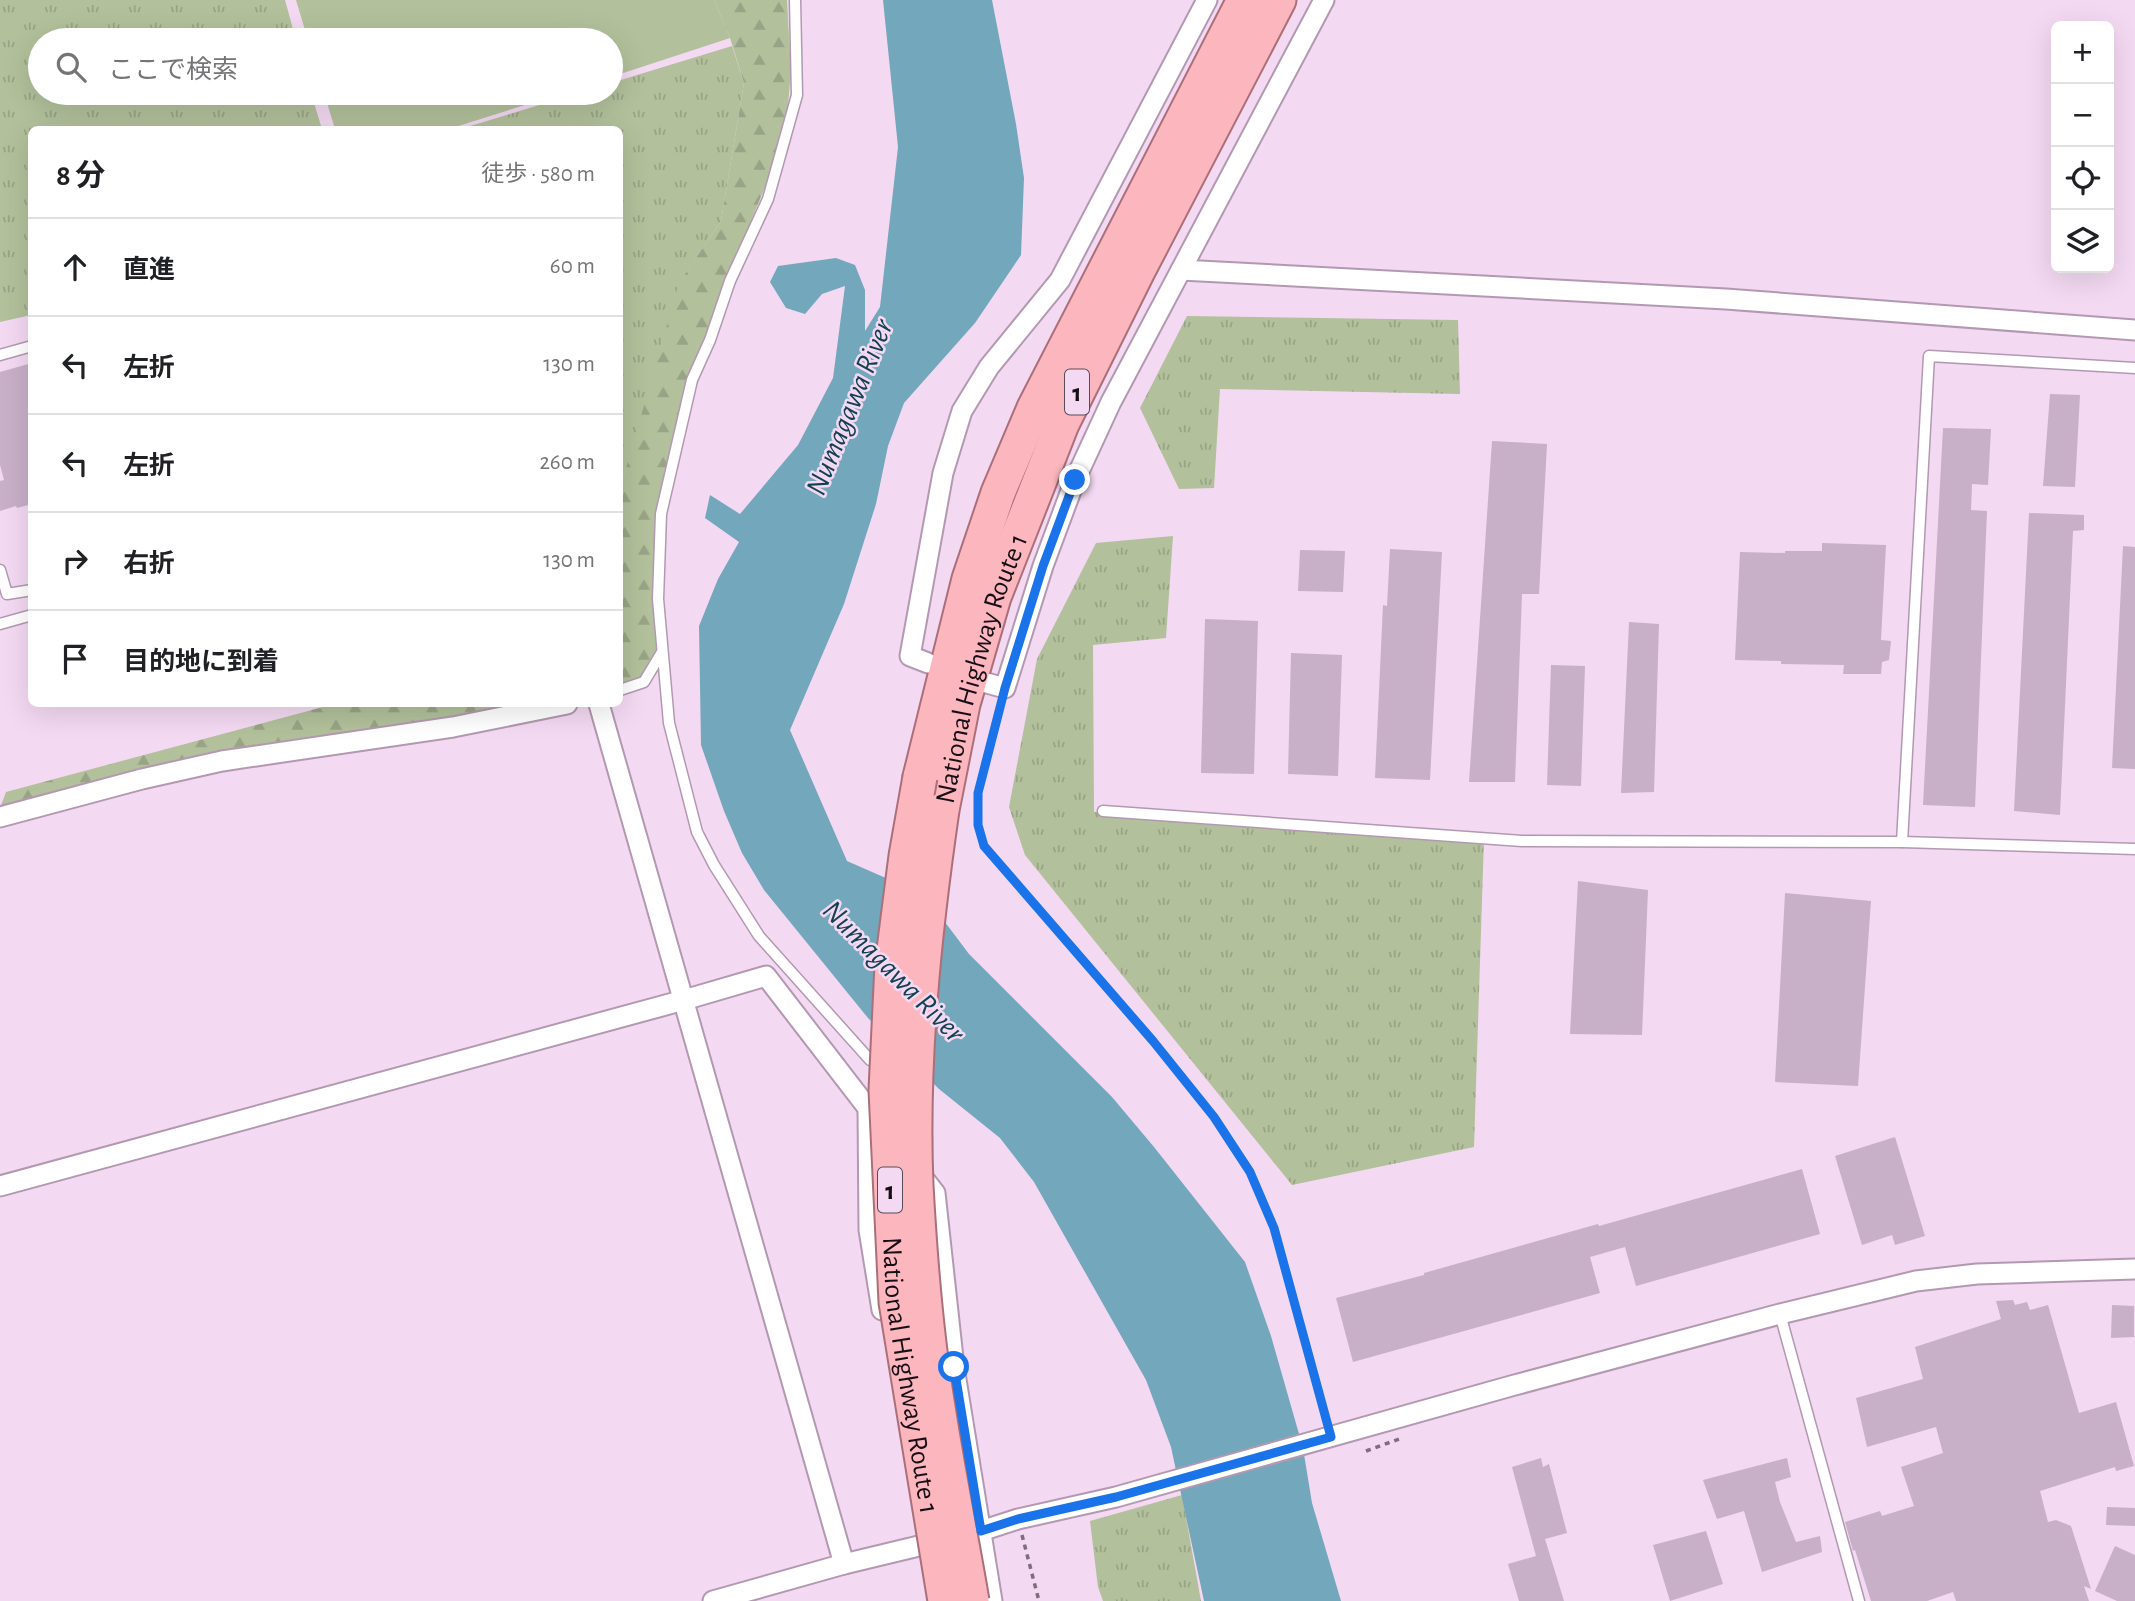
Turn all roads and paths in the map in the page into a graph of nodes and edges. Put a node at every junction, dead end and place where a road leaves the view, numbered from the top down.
1 (795, 0) edge
2 (1206, 0) edge
3 (1244, 0) edge
4 (1279, 0) edge
5 (1324, 0) edge
6 (1181, 270) junction
7 (2135, 330) edge
8 (28, 347) edge
9 (0, 355) edge
10 (2135, 368) edge
11 (0, 570) edge
12 (2, 586) edge
13 (28, 591) edge
14 (28, 616) edge
15 (0, 624) edge
16 (662, 652) junction
17 (929, 663) dead end
18 (983, 682) dead end
19 (1005, 688) junction
20 (623, 689) edge
21 (552, 707) edge
22 (600, 707) edge
23 (1103, 811) dead end
24 (0, 817) edge
25 (1902, 842) junction
26 (2135, 849) edge
27 (684, 1000) junction
28 (870, 1060) dead end
29 (868, 1109) junction
30 (0, 1186) edge
31 (2135, 1269) edge
32 (1780, 1314) junction
33 (1327, 1438) junction
34 (1018, 1519) junction
35 (981, 1531) junction
36 (922, 1544) junction
37 (844, 1564) junction
38 (713, 1601) edge
39 (932, 1601) edge
40 (945, 1601) edge
41 (972, 1601) edge
42 (992, 1601) edge
43 (1039, 1601) edge
44 (1859, 1601) edge

1 - 16 lane
2 - 17 street
3 - 40 highway, National Highway Route 1 / 1, bridge
4 - 41 highway, National Highway Route 1 / 1, bridge
5 - 6 street
6 - 7 street
6 - 19 street
8 - 9 lane
10 - 25 lane
11 - 12 lane
12 - 13 lane
14 - 15 lane
16 - 20 lane
16 - 28 lane
18 - 19 street
19 - 33 path
21 - 24 street
22 - 27 street
23 - 25 lane
25 - 26 lane
27 - 29 street
27 - 30 street
27 - 37 street
29 - 35 street
29 - 36 street
31 - 32 street
32 - 33 street
32 - 44 lane
33 - 34 street
34 - 35 street
34 - 43 path
35 - 36 street
35 - 42 street
36 - 37 street
36 - 39 street
37 - 38 street

